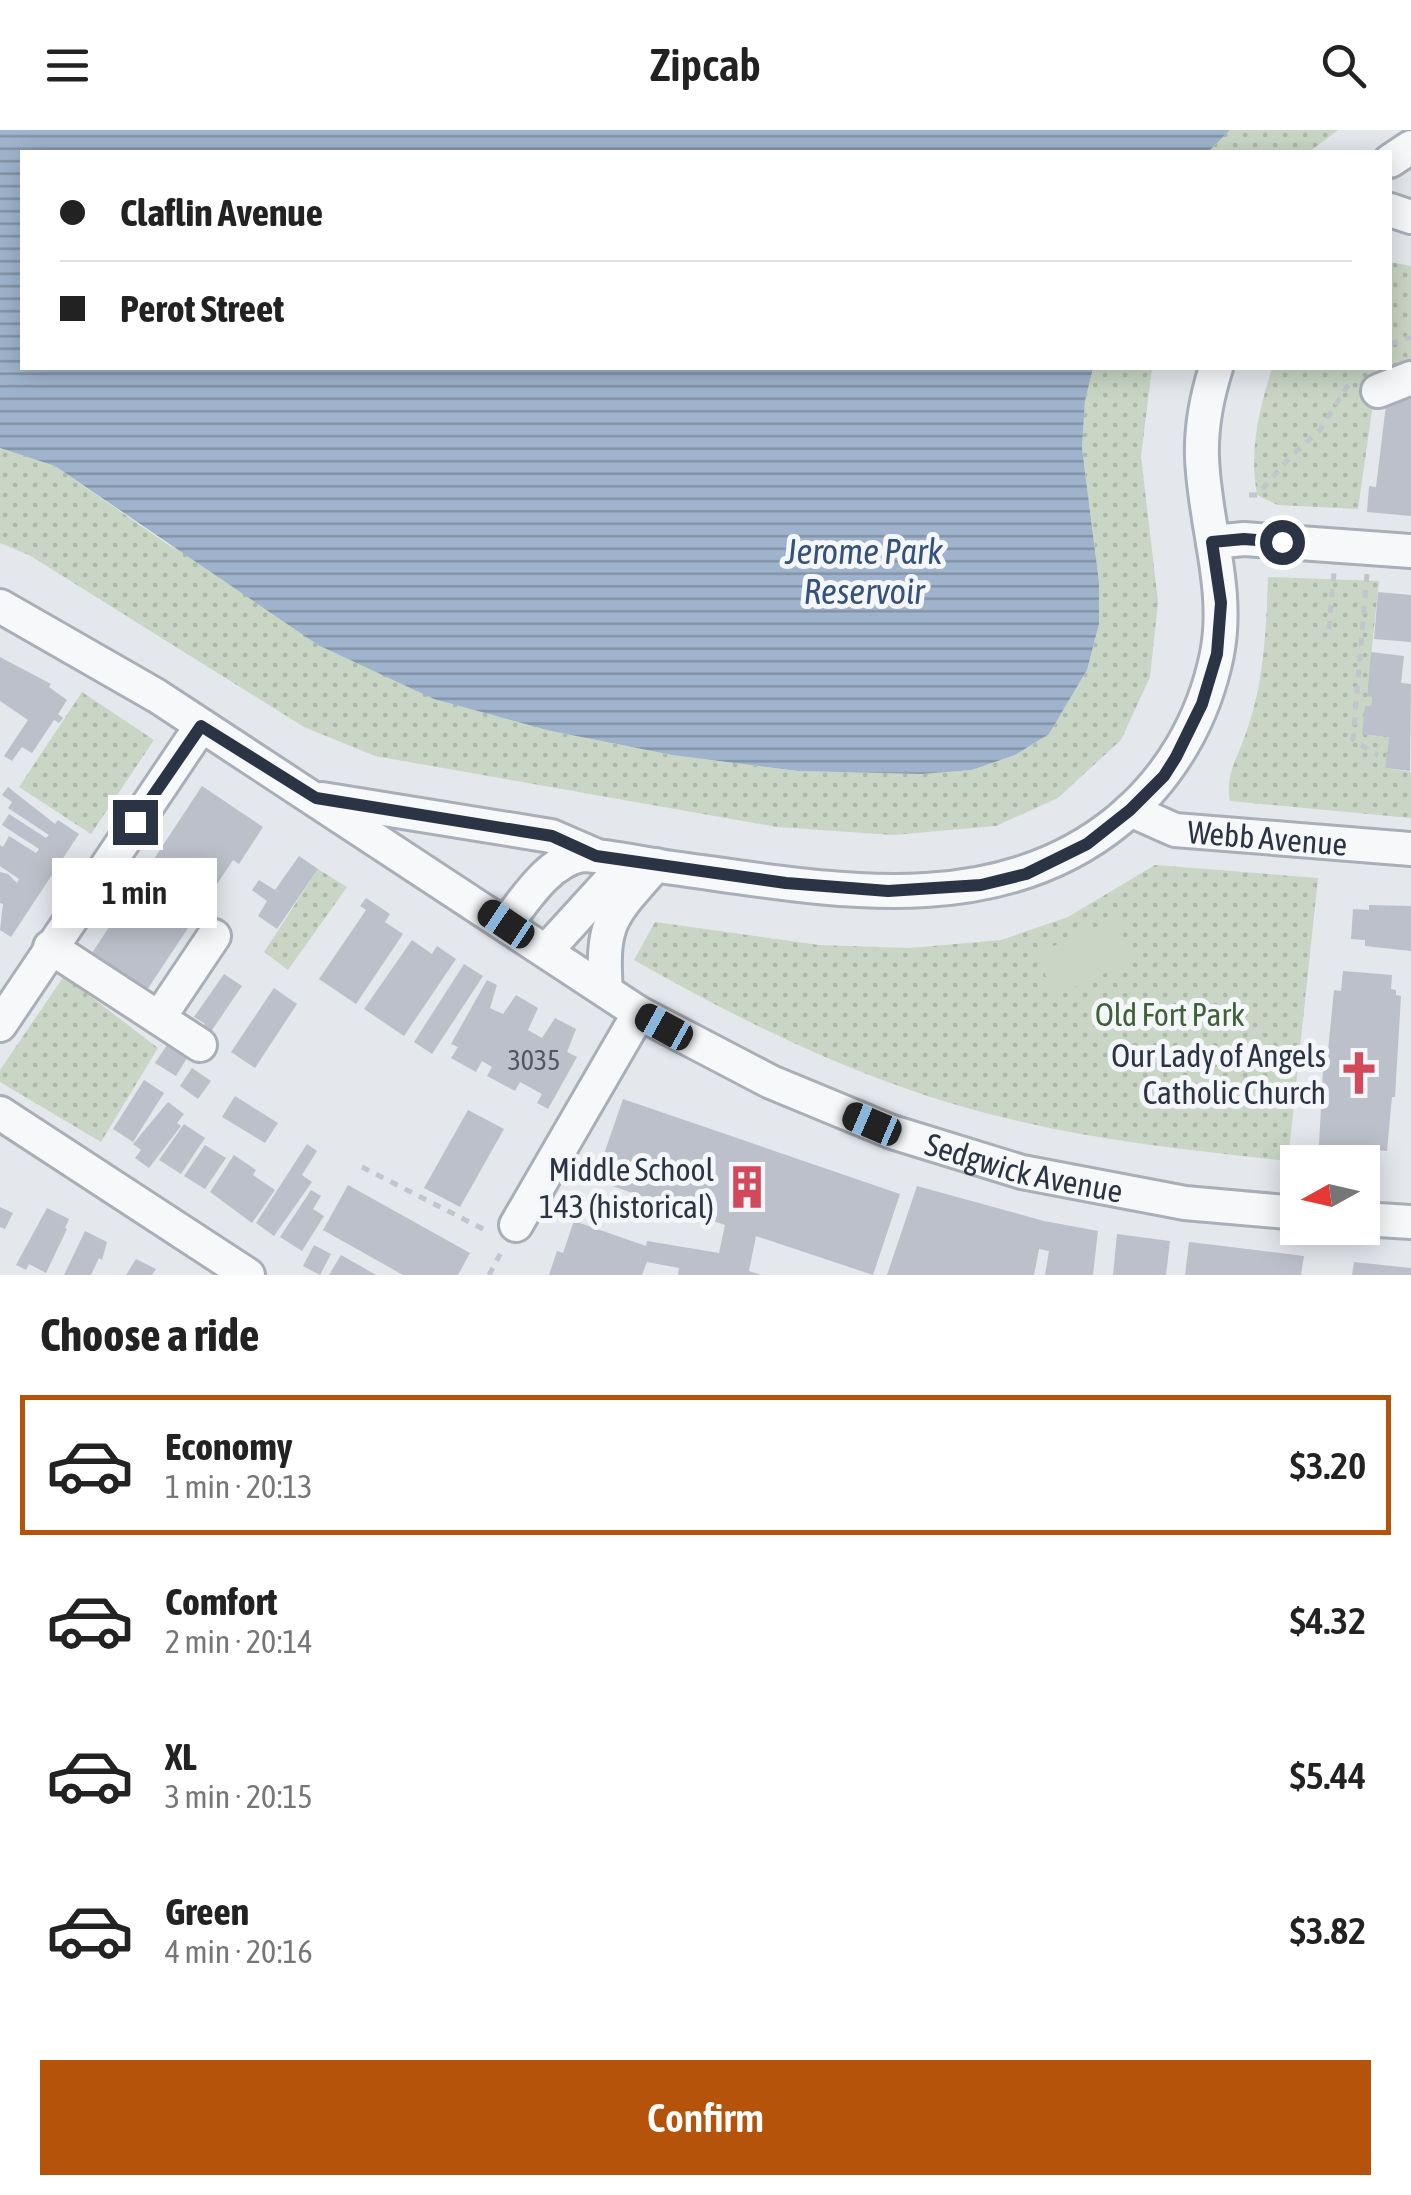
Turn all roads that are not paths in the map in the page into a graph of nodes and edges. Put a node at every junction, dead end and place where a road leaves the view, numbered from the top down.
1 (1215, 370) edge
2 (1411, 378) edge
3 (1369, 379) edge
4 (1212, 542) junction
5 (1411, 551) edge
6 (0, 606) edge
7 (201, 726) junction
8 (316, 798) junction
9 (1130, 810) junction
10 (1411, 849) edge
11 (626, 861) junction
12 (506, 924) junction
13 (214, 936) dead end
14 (50, 947) junction
15 (546, 951) junction
16 (606, 991) junction
17 (639, 1013) junction
18 (159, 1018) junction
19 (0, 1026) edge
20 (200, 1045) dead end
21 (0, 1113) edge
22 (1280, 1211) edge
23 (1380, 1219) edge
24 (1411, 1222) edge
25 (504, 1233) road end
26 (248, 1275) edge

1 - 4 street
2 - 3 street
4 - 5 street
4 - 9 street
6 - 7 street, Sedgwick Avenue
7 - 8 street, Sedgwick Avenue
7 - 14 street
8 - 11 street
8 - 12 street, Sedgwick Avenue
9 - 10 street, Webb Avenue
9 - 11 street
11 - 12 street
11 - 15 street
11 - 16 street
12 - 15 street, Sedgwick Avenue
13 - 18 street
14 - 18 street
14 - 19 street
15 - 16 street, Sedgwick Avenue
16 - 17 street, Sedgwick Avenue
17 - 22 street, Sedgwick Avenue
17 - 25 street
18 - 20 street
21 - 26 street
23 - 24 street

